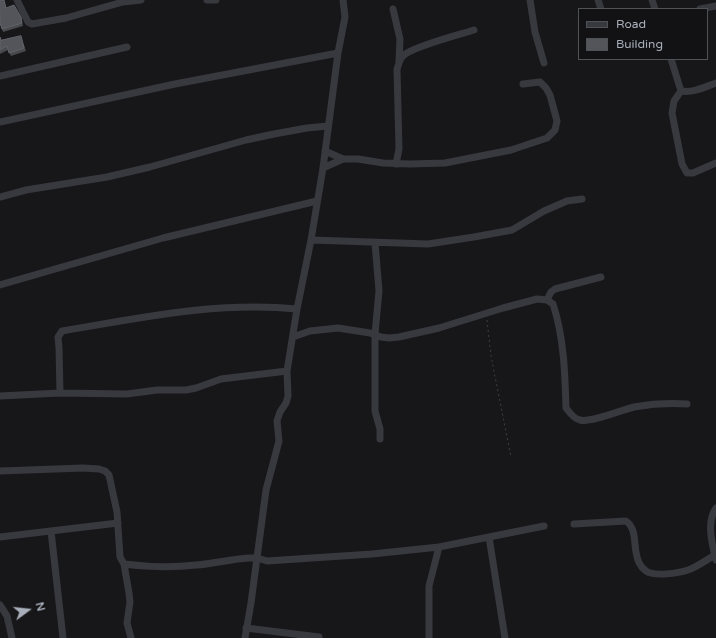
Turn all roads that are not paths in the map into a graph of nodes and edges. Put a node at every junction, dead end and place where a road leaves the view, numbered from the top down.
1 (17, 0) edge
2 (141, 0) edge
3 (207, 0) edge
4 (216, 0) edge
5 (343, 0) edge
6 (530, 0) edge
7 (716, 6) edge
8 (705, 8) edge
9 (393, 9) dead end
10 (474, 30) dead end
11 (127, 47) dead end
12 (338, 53) junction
13 (671, 60) edge
14 (399, 61) junction
15 (544, 63) dead end
16 (0, 76) edge
17 (716, 83) edge
18 (523, 84) dead end
19 (681, 91) junction
20 (0, 122) edge
21 (328, 126) junction
22 (325, 151) junction
23 (343, 160) junction
24 (716, 163) edge
25 (396, 164) junction
26 (322, 168) junction
27 (0, 197) edge
28 (582, 198) dead end
29 (317, 201) junction
30 (311, 240) junction
31 (375, 243) junction
32 (601, 277) dead end
33 (0, 285) edge
34 (547, 300) junction
35 (297, 309) junction
36 (375, 334) junction
37 (292, 337) junction
38 (287, 371) junction
39 (60, 393) junction
40 (0, 396) edge
41 (688, 404) dead end
42 (380, 439) dead end
43 (0, 471) edge
44 (716, 508) edge
45 (118, 524) junction
46 (574, 524) dead end
47 (544, 526) dead end
48 (51, 531) junction
49 (0, 537) edge
50 (489, 537) junction
51 (439, 547) junction
52 (257, 558) junction
53 (715, 558) edge
54 (124, 564) junction
55 (0, 605) edge
56 (246, 628) junction
57 (319, 637) dead end
58 (12, 638) edge
59 (63, 638) edge
60 (130, 638) edge
61 (245, 638) edge
62 (429, 638) edge
63 (505, 638) edge

1 - 2 street
3 - 4 street
5 - 12 street
6 - 15 street
7 - 8 street
9 - 14 street
10 - 14 street
11 - 16 street
12 - 20 street
12 - 21 street
13 - 19 street
14 - 25 street
17 - 19 street
18 - 25 street
19 - 24 street
21 - 22 street
21 - 27 street
22 - 23 street
22 - 26 street
23 - 25 street
23 - 26 street
26 - 29 street
28 - 31 street
29 - 30 street
29 - 33 street
30 - 31 street
30 - 35 street
31 - 36 street
32 - 34 street
34 - 36 street
34 - 41 street
35 - 37 street
35 - 39 street
36 - 37 street
36 - 42 street
37 - 38 street
38 - 39 street
38 - 52 street
39 - 40 street
43 - 45 street
44 - 53 street
45 - 48 street
45 - 54 street
46 - 53 street
47 - 50 street
48 - 49 street
48 - 59 street
50 - 51 street
50 - 63 street
51 - 52 street
51 - 62 street
52 - 54 street
52 - 56 street
54 - 60 street
55 - 58 street
56 - 57 street
56 - 61 street

